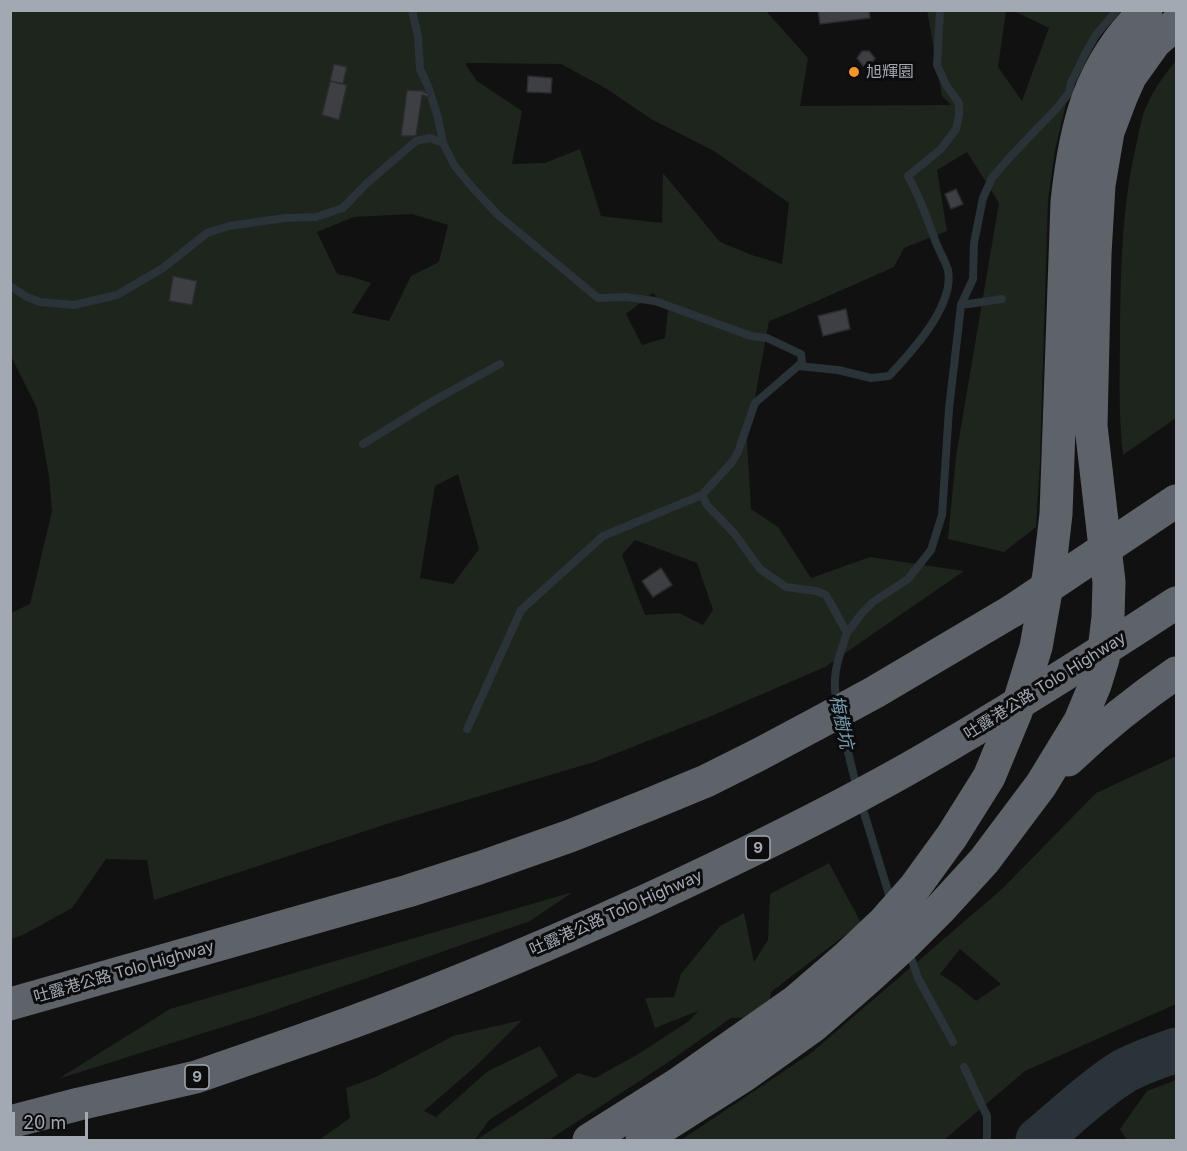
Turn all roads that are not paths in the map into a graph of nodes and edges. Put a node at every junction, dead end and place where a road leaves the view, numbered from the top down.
1 (1146, 10) edge
2 (1176, 24) edge
3 (1176, 501) edge
4 (1176, 603) edge
5 (1176, 673) edge
6 (1041, 784) junction
7 (858, 968) junction
8 (10, 1005) edge
9 (10, 1122) edge
10 (589, 1140) edge
11 (642, 1140) edge

1 - 7 highway
2 - 6 highway
3 - 8 highway, 吐露港公路 Tolo Highway, bridge
4 - 9 highway, 吐露港公路 Tolo Highway / 9, bridge
5 - 6 highway
6 - 7 highway
7 - 10 highway
7 - 11 highway

